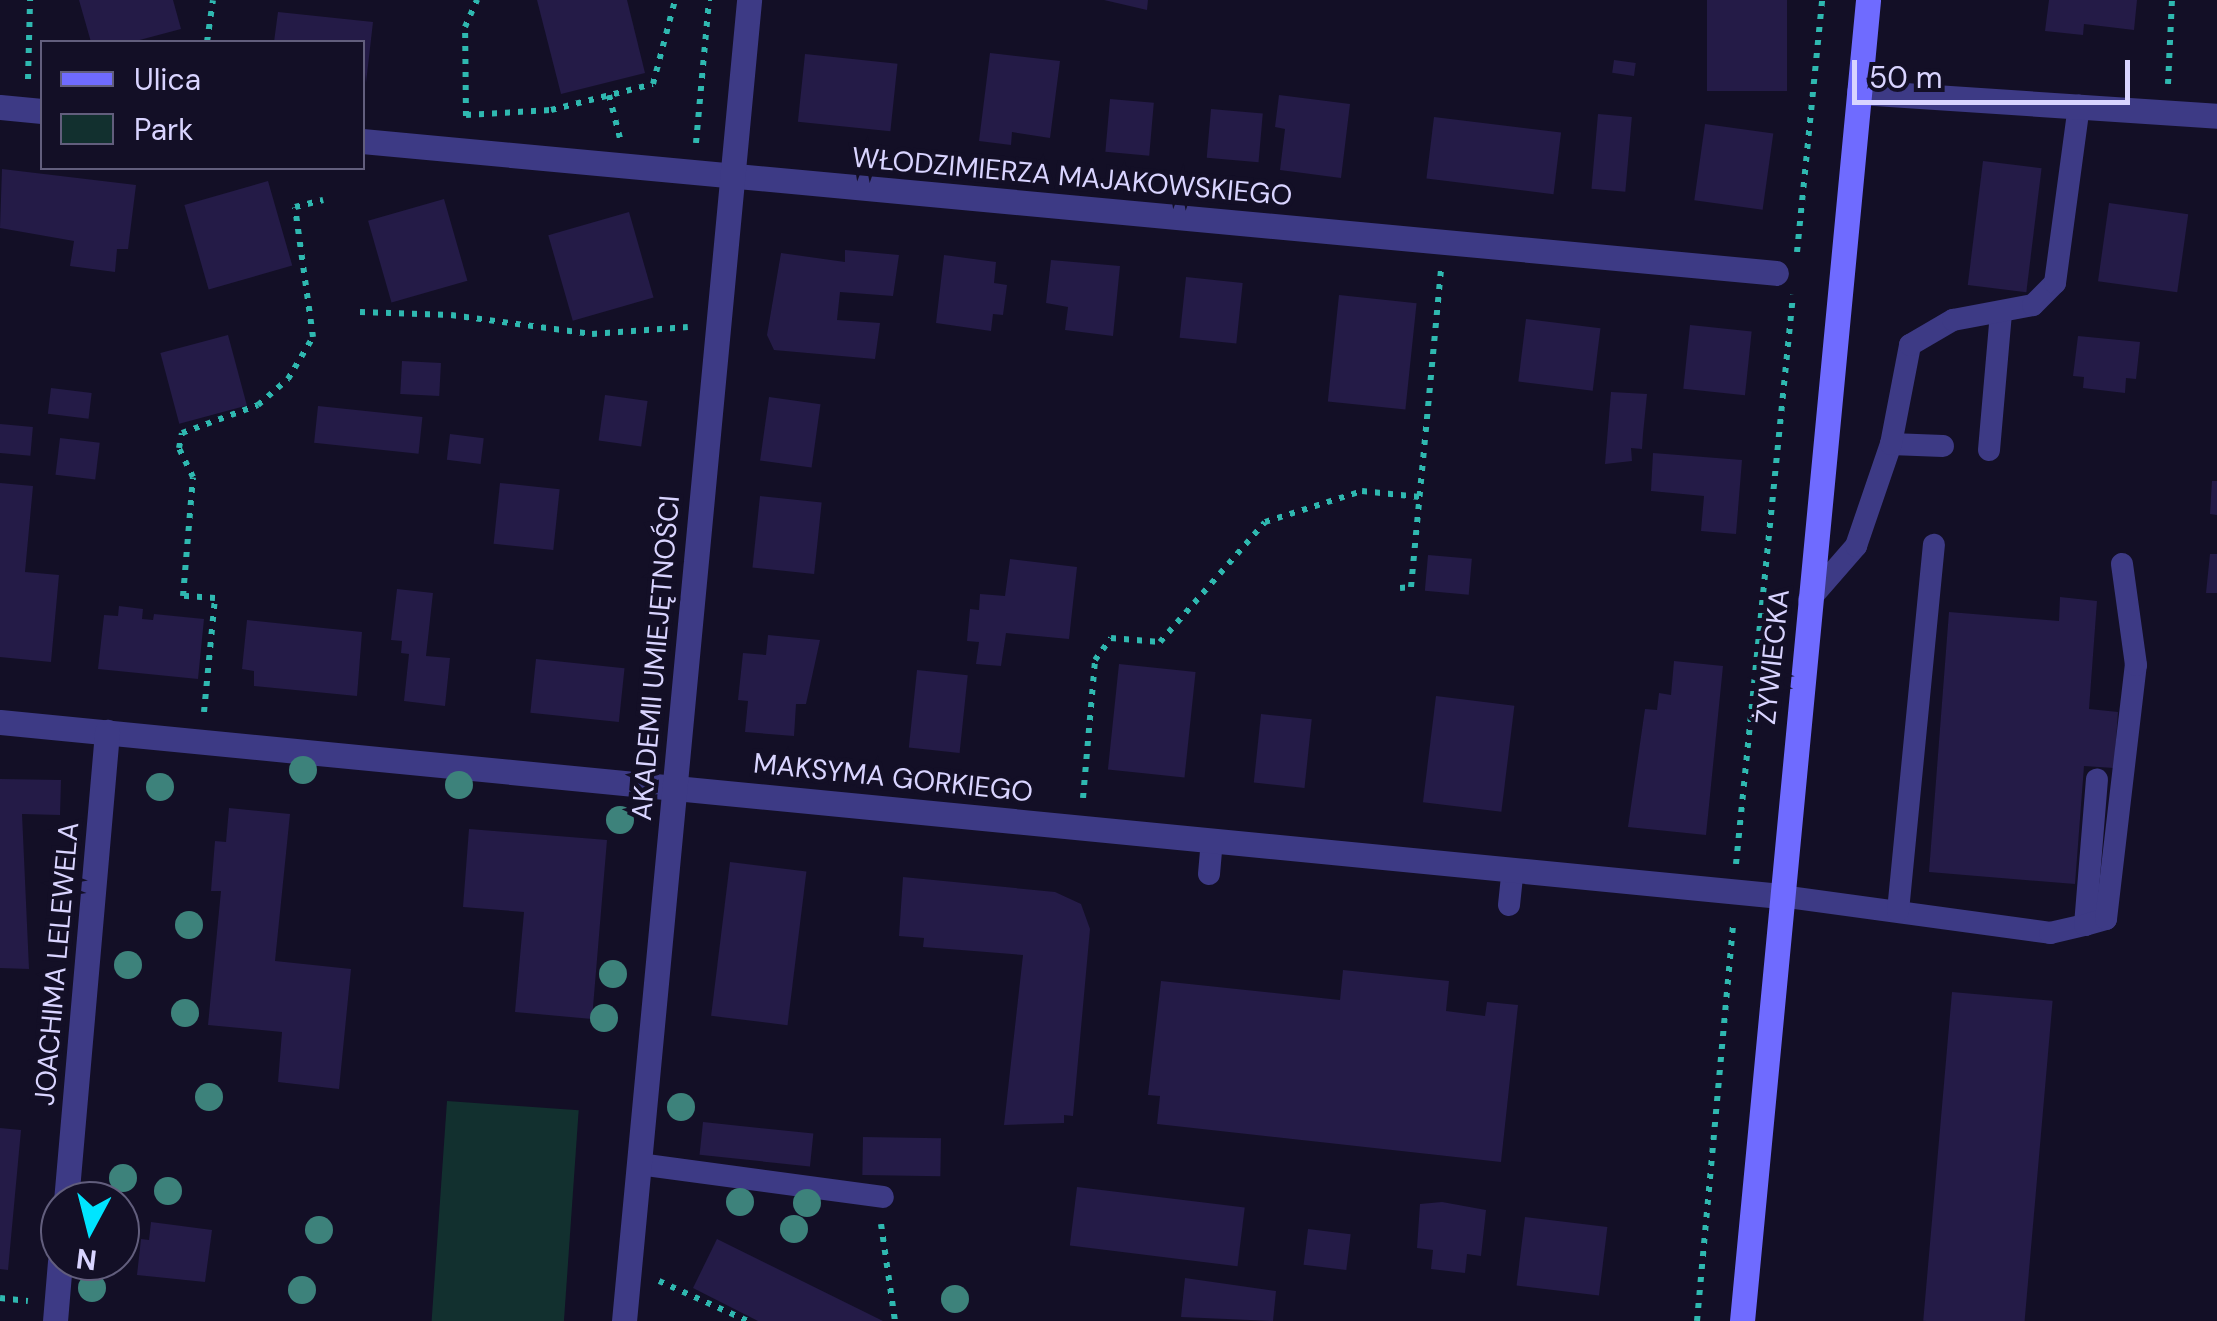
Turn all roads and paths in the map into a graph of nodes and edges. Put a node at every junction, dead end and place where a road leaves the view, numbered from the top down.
1 (30, 0) edge
2 (213, 0) edge
3 (478, 0) edge
4 (675, 0) edge
5 (709, 0) edge
6 (749, 0) edge
7 (1822, 0) edge
8 (1868, 0) edge
9 (2172, 0) edge
10 (207, 40) edge
11 (2168, 90) dead end
12 (1859, 92) junction
13 (609, 95) junction
14 (2079, 106) junction
15 (0, 107) edge
16 (35, 110) edge
17 (466, 115) junction
18 (2217, 116) edge
19 (365, 141) edge
20 (622, 144) dead end
21 (466, 151) junction
22 (720, 175) junction
23 (323, 200) dead end
24 (1442, 264) dead end
25 (1788, 275) junction
26 (360, 312) dead end
27 (2000, 314) junction
28 (694, 326) dead end
29 (1891, 444) junction
30 (1943, 446) dead end
31 (1988, 450) dead end
32 (1420, 496) junction
33 (1934, 545) dead end
34 (2122, 564) dead end
35 (1400, 588) dead end
36 (1809, 600) junction
37 (0, 722) edge
38 (203, 722) dead end
39 (107, 732) junction
40 (2097, 779) dead end
41 (674, 786) junction
42 (1082, 808) dead end
43 (1212, 840) junction
44 (1513, 869) junction
45 (1716, 869) dead end
46 (1209, 874) dead end
47 (1781, 896) junction
48 (1508, 905) dead end
49 (1898, 911) junction
50 (1730, 919) dead end
51 (2085, 925) junction
52 (638, 1164) junction
53 (68, 1181) edge
54 (882, 1198) joint
55 (660, 1262) dead end
56 (55, 1281) edge
57 (658, 1282) junction
58 (0, 1298) edge
59 (657, 1301) dead end
60 (46, 1312) edge
61 (742, 1320) edge
62 (624, 1321) edge
63 (896, 1321) edge
64 (1697, 1321) edge
65 (1742, 1321) edge

1 - 16 path
2 - 10 path
3 - 17 path
4 - 13 path
5 - 22 path
6 - 22 street, AKADEMII UMIEJĘTNOŚCI
7 - 25 path
8 - 12 main road, ŻYWIECKA
9 - 11 path
12 - 14 street
12 - 36 main road, ŻYWIECKA
13 - 17 path
13 - 20 path
14 - 18 street
14 - 27 lane
15 - 16 street
17 - 21 path
19 - 21 street, WŁODZIMIERZA MAJAKOWSKIEGO
21 - 22 street, WŁODZIMIERZA MAJAKOWSKIEGO
22 - 25 street, WŁODZIMIERZA MAJAKOWSKIEGO
22 - 41 street, AKADEMII UMIEJĘTNOŚCI
23 - 38 path
24 - 32 path
25 - 45 path
26 - 28 path
27 - 29 lane
27 - 31 lane
29 - 30 lane
29 - 36 lane
32 - 35 path
32 - 42 path
33 - 49 lane
34 - 51 lane
36 - 47 main road, ŻYWIECKA
37 - 39 street, MAKSYMA GORKIEGO
39 - 41 street, MAKSYMA GORKIEGO
39 - 53 street, JOACHIMA LELEWELA
40 - 51 lane
41 - 43 street, MAKSYMA GORKIEGO
41 - 52 street, AKADEMII UMIEJĘTNOŚCI
43 - 44 street, MAKSYMA GORKIEGO
43 - 46 lane
44 - 47 street, MAKSYMA GORKIEGO
44 - 48 lane
47 - 49 lane
47 - 65 main road, ŻYWIECKA
49 - 51 lane
50 - 64 path
52 - 54 lane
52 - 62 street, AKADEMII UMIEJĘTNOŚCI
54 - 63 path
55 - 57 path
56 - 60 street
57 - 59 path
57 - 61 path
58 - 60 path

